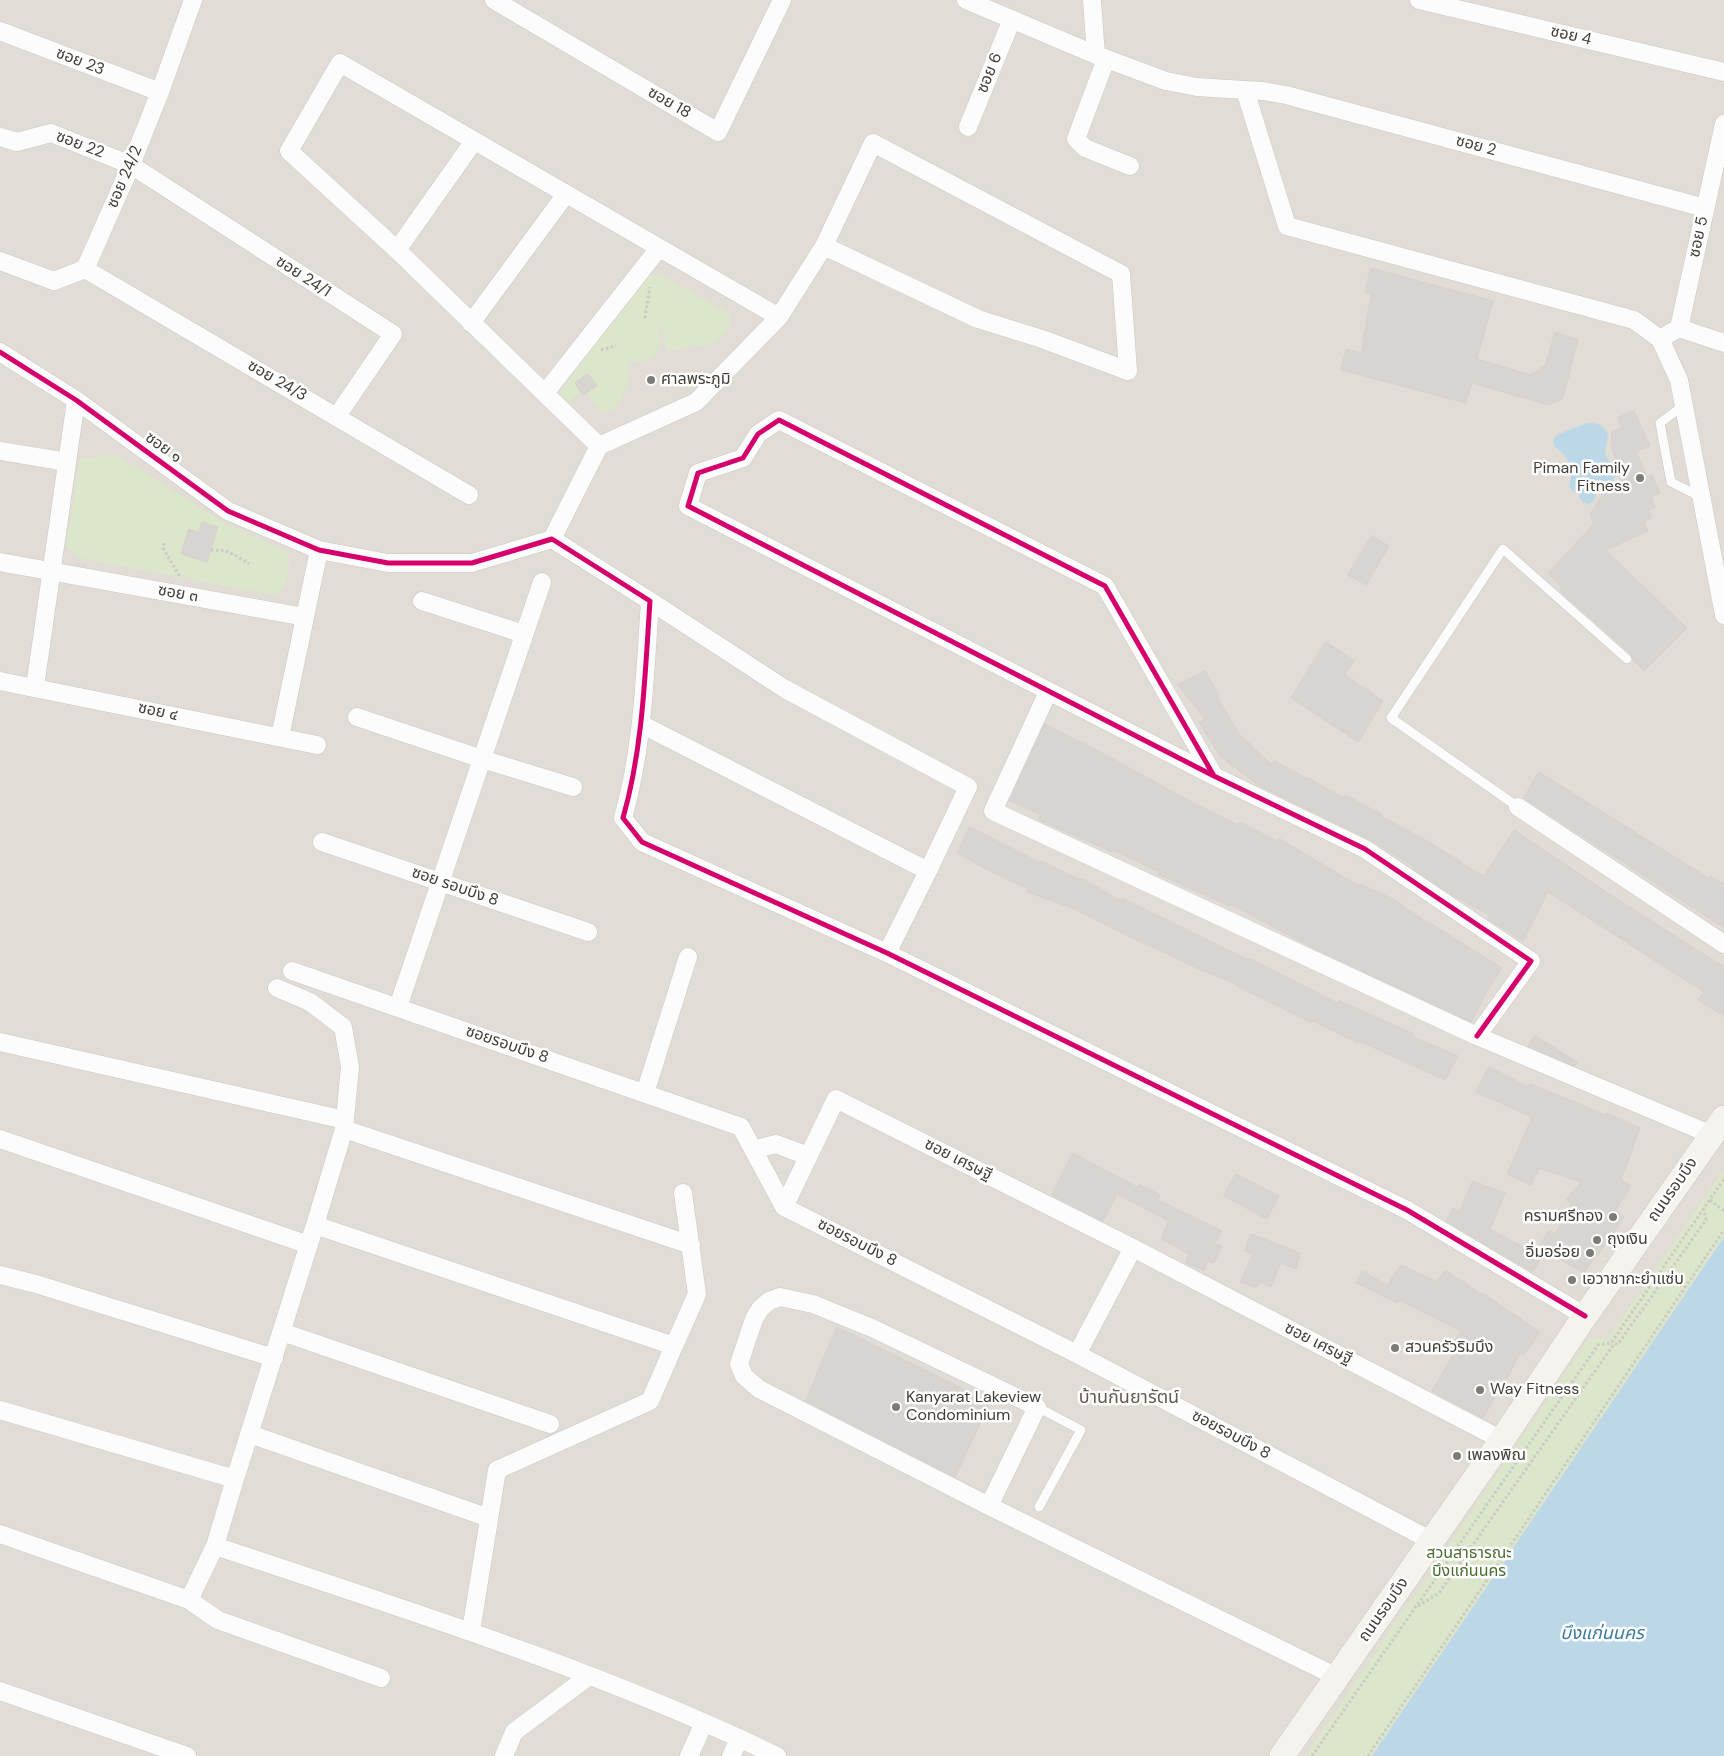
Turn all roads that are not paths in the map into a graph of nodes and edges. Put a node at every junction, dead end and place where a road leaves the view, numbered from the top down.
1 (193, 0) edge
2 (494, 0) edge
3 (782, 0) edge
4 (966, 0) edge
5 (1092, 0) edge
6 (1418, 0) edge
7 (1012, 20) junction
8 (0, 31) edge
9 (1101, 57) junction
10 (1724, 72) edge
11 (1245, 90) junction
12 (160, 92) junction
13 (1724, 124) edge
14 (968, 127) dead end
15 (0, 137) edge
16 (474, 141) junction
17 (131, 165) junction
18 (1130, 166) dead end
19 (566, 194) junction
20 (1713, 198) edge
21 (824, 246) junction
22 (659, 248) junction
23 (397, 250) junction
24 (0, 261) edge
25 (85, 269) junction
26 (778, 317) junction
27 (471, 322) junction
28 (1679, 328) junction
29 (1660, 339) junction
30 (1724, 343) edge
31 (0, 352) edge
32 (545, 393) junction
33 (76, 400) junction
34 (1684, 405) junction
35 (337, 416) junction
36 (599, 446) junction
37 (0, 451) edge
38 (67, 462) junction
39 (468, 495) dead end
40 (1702, 497) junction
41 (552, 539) junction
42 (319, 550) junction
43 (0, 562) edge
44 (51, 571) junction
45 (542, 582) dead end
46 (422, 601) dead end
47 (650, 601) junction
48 (1724, 614) edge
49 (306, 617) junction
50 (524, 634) junction
51 (1627, 659) dead end
52 (0, 681) edge
53 (35, 687) junction
54 (1048, 692) junction
55 (357, 716) dead end
56 (641, 724) junction
57 (280, 737) junction
58 (316, 745) dead end
59 (482, 759) junction
60 (1214, 776) junction
61 (573, 787) dead end
62 (1518, 807) joint
63 (322, 842) dead end
64 (928, 871) junction
65 (440, 882) junction
66 (588, 932) dead end
67 (1724, 944) edge
68 (887, 953) junction
69 (688, 958) dead end
70 (292, 971) dead end
71 (277, 988) dead end
72 (398, 1007) junction
73 (1477, 1036) junction
74 (0, 1042) edge
75 (645, 1093) junction
76 (344, 1124) junction
77 (1718, 1126) edge
78 (0, 1139) edge
79 (753, 1150) junction
80 (808, 1156) junction
81 (683, 1193) dead end
82 (784, 1207) junction
83 (316, 1225) junction
84 (309, 1245) junction
85 (691, 1245) junction
86 (1133, 1248) junction
87 (0, 1275) edge
88 (1585, 1316) junction
89 (282, 1332) junction
90 (674, 1346) junction
91 (1077, 1354) junction
92 (274, 1358) junction
93 (1037, 1407) junction
94 (0, 1410) edge
95 (550, 1424) dead end
96 (250, 1434) junction
97 (1502, 1440) junction
98 (235, 1479) junction
99 (989, 1506) junction
100 (1039, 1507) dead end
101 (489, 1518) junction
102 (0, 1534) edge
103 (1432, 1541) junction
104 (214, 1546) junction
105 (189, 1600) junction
106 (470, 1631) junction
107 (589, 1676) junction
108 (1337, 1677) junction
109 (381, 1678) dead end
110 (0, 1691) edge
111 (704, 1723) junction
112 (740, 1738) junction
113 (187, 1756) edge
114 (504, 1756) edge
115 (689, 1756) edge
116 (731, 1756) edge
117 (777, 1756) edge
118 (1282, 1756) edge

1 - 12 street, ซอย 24/2
2 - 3 street, ซอย 18
4 - 7 street, ซอย 2
5 - 9 street
6 - 10 street, ซอย 4
7 - 9 street, ซอย 2
7 - 14 street, ซอย 6
8 - 12 street, ซอย 23
9 - 11 street, ซอย 2
9 - 18 street
11 - 20 street, ซอย 2
11 - 29 street
12 - 17 street, ซอย 24/2
13 - 20 street, ซอย 5
15 - 17 street, ซอย 22
16 - 19 street
16 - 23 street
16 - 23 street
17 - 25 street, ซอย 24/2
17 - 35 street, ซอย 24/1
19 - 22 street
19 - 27 street
20 - 28 street, ซอย 5
21 - 21 street
21 - 26 street
22 - 26 street
22 - 32 street
23 - 27 street
24 - 25 street
25 - 35 street, ซอย 24/3
26 - 36 street
27 - 32 street
28 - 29 street
28 - 30 street
29 - 34 street
31 - 33 street, ซอย ๑
32 - 36 street
33 - 38 street
33 - 42 street, ซอย ๑
34 - 40 street
34 - 40 lane
35 - 39 street, ซอย 24/3
36 - 41 street
37 - 38 street
38 - 44 street
40 - 48 street
41 - 42 street, ซอย ๑
41 - 47 street
42 - 49 street
43 - 44 street, ซอย ๓
44 - 49 street, ซอย ๓
44 - 53 street
45 - 50 street
46 - 50 street
47 - 56 street
47 - 64 street
49 - 57 street
50 - 59 street
51 - 62 lane
52 - 53 street, ซอย ๔
53 - 57 street, ซอย ๔
54 - 60 street
54 - 60 street
54 - 73 street
55 - 59 street
56 - 64 street
56 - 68 street
57 - 58 street, ซอย ๔
59 - 61 street
59 - 65 street
60 - 73 street
62 - 67 street
63 - 65 street, ซอย รอบบึง 8
64 - 68 street
65 - 66 street, ซอย รอบบึง 8
65 - 72 street
68 - 88 street
69 - 75 street
70 - 72 street, ซอยรอบบึง 8
71 - 76 street
72 - 75 street, ซอยรอบบึง 8
73 - 77 street
74 - 76 street
75 - 79 street, ซอยรอบบึง 8
76 - 83 street
76 - 85 street
77 - 88 street, ถนนรอบบึง
78 - 84 street
79 - 80 street
79 - 82 street, ซอยรอบบึง 8
80 - 82 street
80 - 86 street, ซอย เศรษฐี
81 - 85 street
82 - 91 street, ซอยรอบบึง 8
83 - 84 street
83 - 90 street
84 - 89 street
85 - 90 street
86 - 91 street
86 - 97 street, ซอย เศรษฐี
87 - 92 street
88 - 97 street, ถนนรอบบึง
89 - 92 street
89 - 95 street
90 - 101 street
91 - 103 street, ซอยรอบบึง 8
92 - 96 street
93 - 99 street
93 - 99 street
93 - 100 lane
94 - 98 street
96 - 98 street
96 - 101 street
97 - 103 street, ถนนรอบบึง
98 - 104 street
99 - 108 street
101 - 106 street
102 - 105 street
103 - 108 street, ถนนรอบบึง
104 - 105 street
104 - 106 street
105 - 109 street
106 - 107 street
107 - 111 street
107 - 114 street
108 - 118 street, ถนนรอบบึง
110 - 113 street
111 - 112 street
111 - 115 street
112 - 116 street
112 - 117 street

